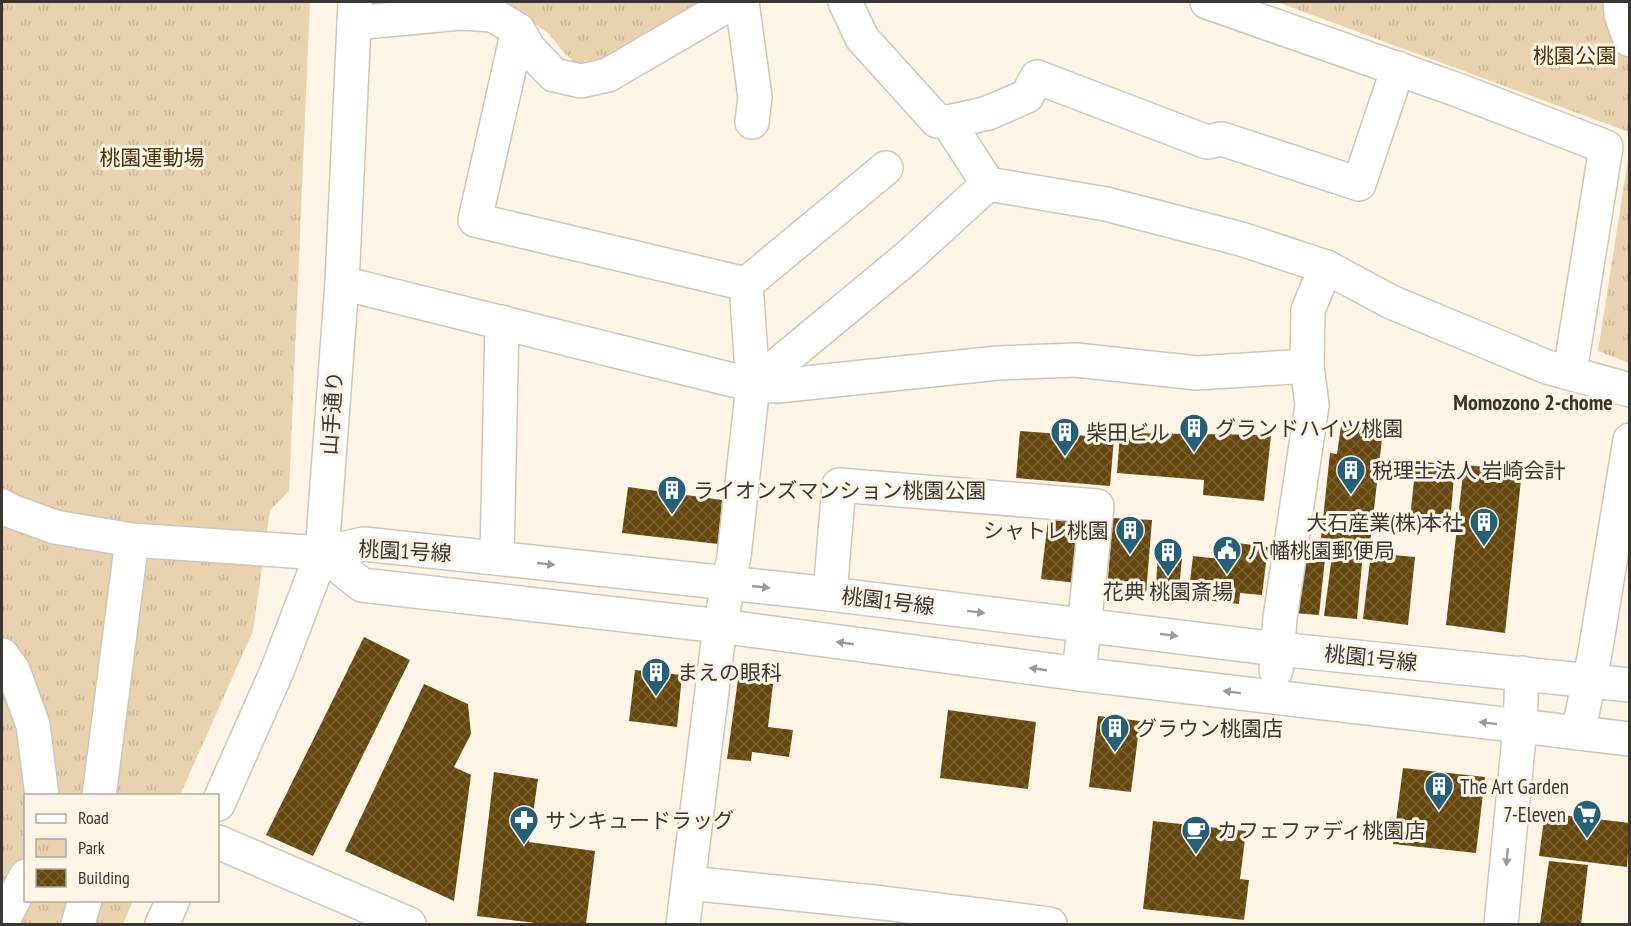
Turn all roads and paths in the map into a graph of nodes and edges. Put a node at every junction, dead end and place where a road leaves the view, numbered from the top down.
1 (732, 2) edge
2 (742, 2) edge
3 (845, 2) edge
4 (1207, 2) edge
5 (1620, 2) edge
6 (354, 12) edge
7 (518, 30) junction
8 (1629, 40) edge
9 (1398, 68) junction
10 (752, 122) dead end
11 (948, 122) junction
12 (886, 168) dead end
13 (988, 184) junction
14 (1326, 267) junction
15 (342, 283) junction
16 (746, 284) junction
17 (502, 322) junction
18 (1307, 366) junction
19 (1570, 372) junction
20 (753, 385) junction
21 (1629, 390) edge
22 (1629, 440) edge
23 (2, 506) edge
24 (132, 540) junction
25 (322, 553) junction
26 (497, 558) junction
27 (728, 583) junction
28 (830, 594) junction
29 (1083, 625) junction
30 (720, 626) junction
31 (1278, 649) junction
32 (2, 655) edge
33 (1522, 673) junction
34 (1079, 674) junction
35 (1588, 680) junction
36 (1629, 685) edge
37 (1274, 697) junction
38 (1520, 727) junction
39 (1578, 733) junction
40 (1629, 739) edge
41 (42, 794) edge
42 (99, 794) edge
43 (219, 802) edge
44 (219, 843) edge
45 (24, 880) edge
46 (689, 883) junction
47 (85, 902) edge
48 (172, 902) edge
49 (881, 914) edge
50 (2, 922) edge
51 (78, 924) edge
52 (162, 924) edge
53 (409, 924) edge
54 (683, 924) edge
55 (1050, 924) edge
56 (1501, 924) edge

1 - 7 street
2 - 10 street
3 - 11 street
4 - 9 street
5 - 8 street
6 - 7 street
6 - 15 street, 山手通り
7 - 16 street
9 - 11 street
9 - 19 street
11 - 13 street
12 - 16 street
13 - 14 street
13 - 20 street
14 - 18 street
14 - 19 street
15 - 17 street
15 - 25 street, 山手通り
16 - 20 street
17 - 20 street
17 - 26 street
18 - 20 street
18 - 31 street
19 - 21 street
20 - 27 street
22 - 35 street
23 - 24 street
24 - 25 street
24 - 42 street
25 - 26 street, 桃園1号線
25 - 30 street, 桃園1号線
25 - 43 street, 山手通り
26 -> 27 street, 桃園1号線
27 -> 28 street, 桃園1号線
27 - 30 street
28 -> 29 street, 桃園1号線
28 - 29 street
29 -> 31 street, 桃園1号線
29 - 34 street
34 -> 30 street, 桃園1号線
30 - 46 street
31 - 33 street, 桃園1号線
31 - 37 street
32 - 41 street
33 - 35 street, 桃園1号線
33 - 38 street
37 -> 34 street, 桃園1号線
35 - 36 street, 桃園1号線
35 - 39 street
38 -> 37 street, 桃園1号線
38 - 39 street, 桃園1号線
38 -> 56 street
39 - 40 street, 桃園1号線
44 - 53 street
45 - 50 street
46 - 49 street
46 - 54 street
47 - 51 street
48 - 52 street
49 - 55 street

